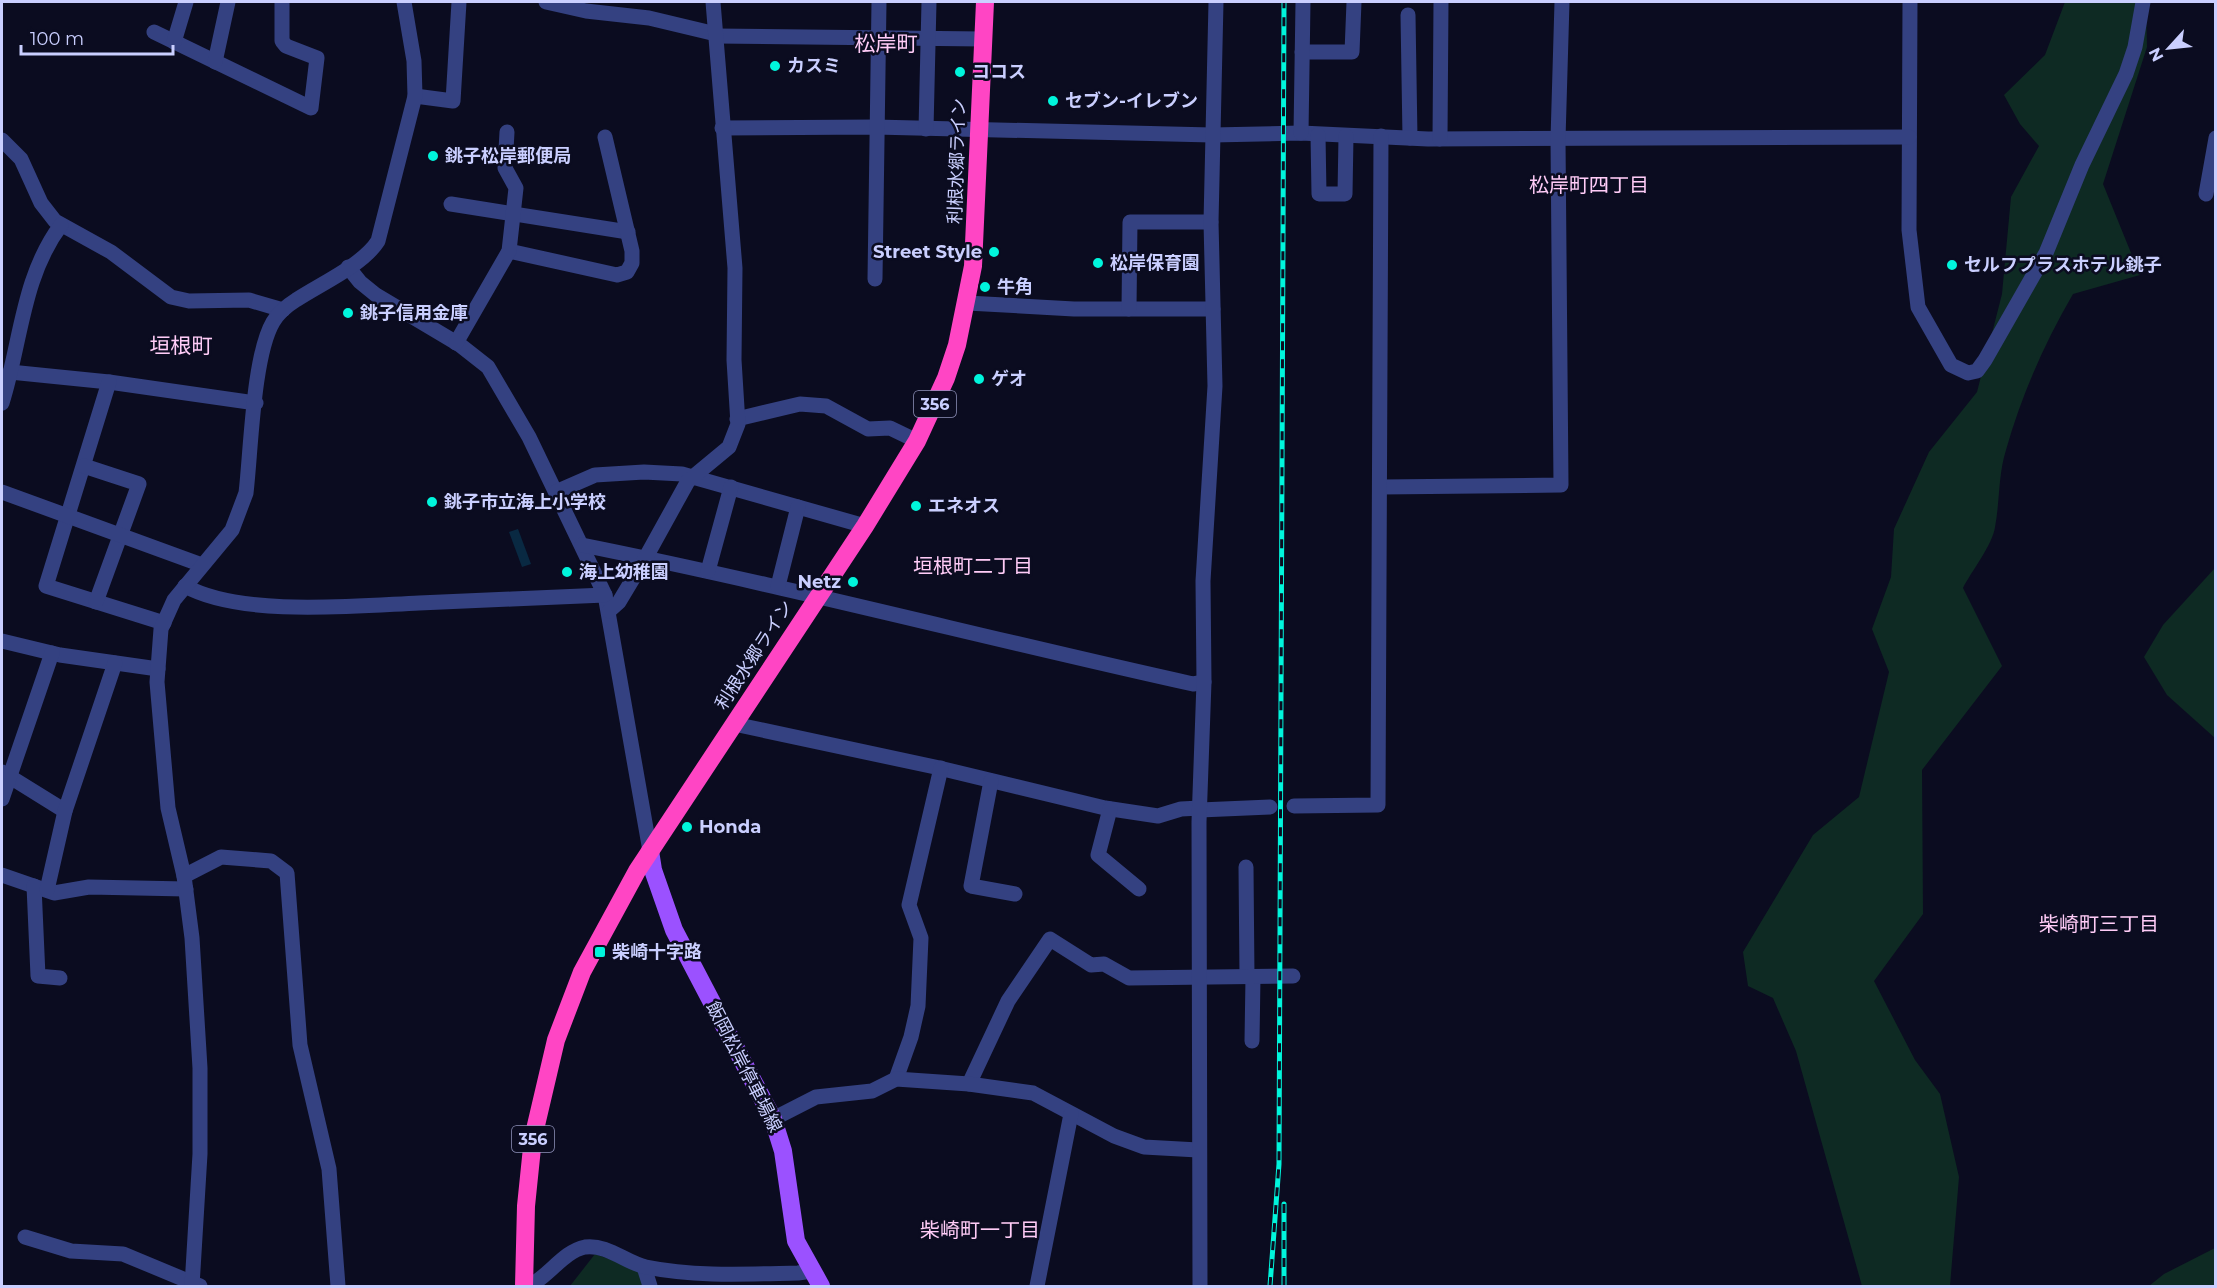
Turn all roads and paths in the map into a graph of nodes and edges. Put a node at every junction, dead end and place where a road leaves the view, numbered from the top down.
1 (186, 2) edge
2 (228, 2) edge
3 (282, 2) edge
4 (404, 2) edge
5 (459, 2) edge
6 (546, 2) edge
7 (713, 2) edge
8 (879, 2) edge
9 (929, 2) edge
10 (985, 2) edge
11 (1216, 2) edge
12 (1303, 2) edge
13 (1354, 2) edge
14 (1441, 2) edge
15 (1562, 2) edge
16 (1910, 2) edge
17 (2143, 2) edge
18 (1408, 15) dead end
19 (154, 32) dead end
20 (716, 35) junction
21 (877, 38) junction
22 (929, 38) junction
23 (983, 39) junction
24 (174, 42) junction
25 (1302, 52) junction
26 (215, 62) junction
27 (415, 96) junction
28 (875, 127) junction
29 (722, 128) junction
30 (926, 129) junction
31 (979, 131) junction
32 (507, 132) dead end
33 (1301, 133) junction
34 (1212, 135) junction
35 (1318, 135) junction
36 (1346, 136) junction
37 (1381, 136) junction
38 (606, 137) dead end
39 (1909, 137) junction
40 (1410, 138) junction
41 (2216, 138) edge
42 (1440, 139) junction
43 (1558, 139) junction
44 (2, 140) edge
45 (2206, 194) dead end
46 (451, 204) dead end
47 (513, 213) junction
48 (1211, 222) junction
49 (61, 225) junction
50 (628, 232) junction
51 (509, 251) junction
52 (348, 267) junction
53 (875, 279) dead end
54 (967, 303) junction
55 (1129, 309) junction
56 (1213, 309) junction
57 (283, 310) junction
58 (456, 343) junction
59 (10, 372) junction
60 (109, 382) junction
61 (2, 403) edge
62 (256, 403) junction
63 (737, 419) junction
64 (917, 441) junction
65 (84, 466) junction
66 (693, 476) junction
67 (731, 487) junction
68 (1381, 487) junction
69 (2, 492) edge
70 (556, 492) junction
71 (798, 507) junction
72 (69, 516) junction
73 (865, 525) junction
74 (120, 536) junction
75 (582, 545) junction
76 (646, 557) junction
77 (202, 565) junction
78 (708, 571) junction
79 (185, 586) junction
80 (778, 586) junction
81 (605, 595) junction
82 (819, 595) junction
83 (96, 602) junction
84 (609, 611) junction
85 (164, 623) junction
86 (2, 641) edge
87 (52, 653) junction
88 (115, 663) junction
89 (158, 669) junction
90 (1203, 682) junction
91 (734, 724) junction
92 (941, 768) junction
93 (5, 775) edge
94 (991, 781) junction
95 (2, 799) edge
96 (1294, 806) dead end
97 (1270, 807) dead end
98 (1110, 809) junction
99 (1200, 809) junction
100 (65, 811) junction
101 (650, 851) junction
102 (1246, 867) dead end
103 (2, 874) edge
104 (185, 883) junction
105 (40, 888) junction
106 (1139, 889) dead end
107 (1015, 894) dead end
108 (1293, 976) dead end
109 (1198, 977) junction
110 (1250, 977) junction
111 (60, 978) dead end
112 (1252, 1041) dead end
113 (896, 1079) junction
114 (969, 1084) junction
115 (1071, 1114) junction
116 (773, 1119) junction
117 (1198, 1150) junction
118 (25, 1237) dead end
119 (644, 1267) junction
120 (812, 1270) junction
121 (195, 1286) edge
122 (338, 1287) edge
123 (524, 1287) edge
124 (529, 1287) edge
125 (650, 1287) edge
126 (821, 1287) edge
127 (1037, 1287) edge
128 (1200, 1287) edge

1 - 24 street
2 - 26 street
3 - 26 street
4 - 27 street
5 - 27 street
6 - 20 street
7 - 20 street
8 - 21 street
9 - 22 street
10 - 23 highway, 利根水郷ライン / 356
11 - 34 street
12 - 25 street
13 - 25 street
14 - 42 street
15 - 43 street
16 - 39 street
17 - 39 street
18 - 40 street
19 - 24 street
20 - 21 street
20 - 29 street
21 - 22 street
21 - 28 street
22 - 23 street
22 - 30 street
23 - 31 highway, 利根水郷ライン / 356
24 - 26 street
25 - 33 street
27 - 52 street
28 - 29 street
28 - 30 street
28 - 53 street
29 - 63 street
30 - 31 street
31 - 34 street
31 - 54 highway, 利根水郷ライン / 356
32 - 47 street
33 - 34 street
33 - 35 street
34 - 48 street
35 - 36 street
35 - 36 street
36 - 37 street
37 - 40 street
37 - 68 street
38 - 50 street
39 - 43 street
40 - 42 street
41 - 45 street
42 - 43 street
43 - 68 street
44 - 49 street
46 - 47 street
47 - 50 street
47 - 51 street
48 - 55 street
48 - 56 street
49 - 57 street
49 - 59 street
50 - 51 street
51 - 58 street
52 - 57 street
52 - 58 street
54 - 55 street
54 - 64 highway, 利根水郷ライン / 356
55 - 56 street
56 - 90 street
57 - 62 street
58 - 70 street
59 - 60 street
59 - 61 street
60 - 62 street
60 - 65 street
62 - 77 street
63 - 64 street
63 - 66 street
64 - 73 highway, 利根水郷ライン / 356
65 - 72 street
65 - 74 street
66 - 67 street
66 - 70 street
66 - 76 street
67 - 71 street
67 - 78 street
68 - 96 street
69 - 72 street
70 - 75 street
71 - 73 street
71 - 80 street
72 - 74 street
72 - 83 street
73 - 82 highway, 利根水郷ライン / 356
74 - 77 street
74 - 83 street
75 - 76 street
75 - 81 street
76 - 78 street
76 - 84 street
77 - 79 street
78 - 80 street
79 - 81 street
79 - 85 street
80 - 82 street
81 - 84 street
82 - 90 street
82 - 91 highway, 利根水郷ライン / 356
83 - 85 street
84 - 101 street
85 - 89 street
86 - 87 street
87 - 88 street
87 - 93 street
88 - 89 street
88 - 100 street
89 - 104 street
90 - 99 street
91 - 92 street
91 - 101 highway, 利根水郷ライン / 356
92 - 94 street
92 - 113 street
93 - 95 street
93 - 100 street
94 - 98 street
94 - 107 street
97 - 99 street
98 - 99 street
98 - 106 street
99 - 109 street
100 - 105 street
101 - 116 main road, 飯岡松岸停車場線
101 - 123 highway, 利根水郷ライン / 356
102 - 110 street
103 - 105 street
104 - 105 street
104 - 121 street
104 - 122 street
105 - 111 street
108 - 110 street
109 - 110 street
109 - 114 street
109 - 117 street
110 - 112 street
113 - 114 street
113 - 116 street
114 - 115 street
115 - 117 street
115 - 127 street
116 - 120 main road, 飯岡松岸停車場線
117 - 128 street
118 - 121 street
119 - 120 street
119 - 124 street
119 - 125 street
120 - 126 main road, 飯岡松岸停車場線

